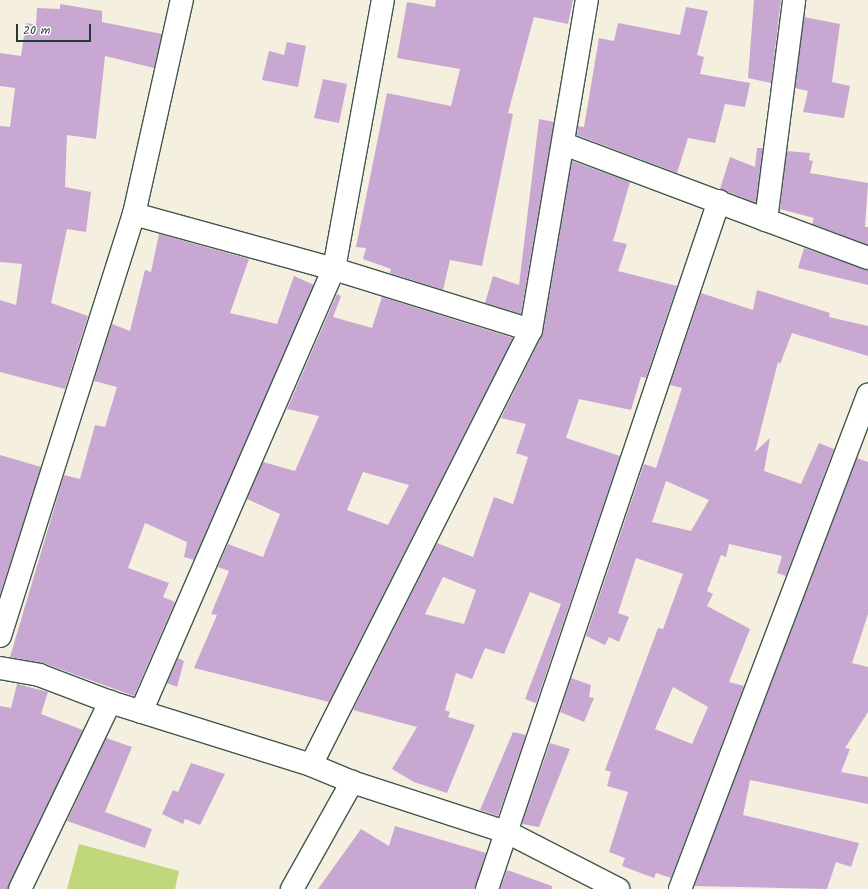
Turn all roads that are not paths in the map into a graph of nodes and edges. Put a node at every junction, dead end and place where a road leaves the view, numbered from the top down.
1 (182, 0) edge
2 (383, 0) edge
3 (587, 0) edge
4 (794, 0) edge
5 (564, 144) junction
6 (719, 201) junction
7 (134, 214) junction
8 (766, 220) junction
9 (868, 258) edge
10 (334, 269) junction
11 (530, 330) junction
12 (868, 395) edge
13 (0, 636) edge
14 (0, 668) edge
15 (110, 702) junction
16 (141, 712) junction
17 (311, 764) junction
18 (352, 782) junction
19 (509, 833) junction
20 (20, 889) edge
21 (292, 889) edge
22 (487, 889) edge
23 (618, 889) edge
24 (680, 889) edge

1 - 7 street
2 - 10 street
3 - 5 street
4 - 8 street
5 - 6 street
5 - 11 street
6 - 8 street
6 - 19 street
7 - 10 street
7 - 13 street
8 - 9 street
10 - 11 street
10 - 16 street
11 - 17 street
12 - 24 street
14 - 15 street
15 - 16 street
15 - 20 street
16 - 17 street
17 - 18 street
18 - 19 street
18 - 21 street
19 - 22 street
19 - 23 street

